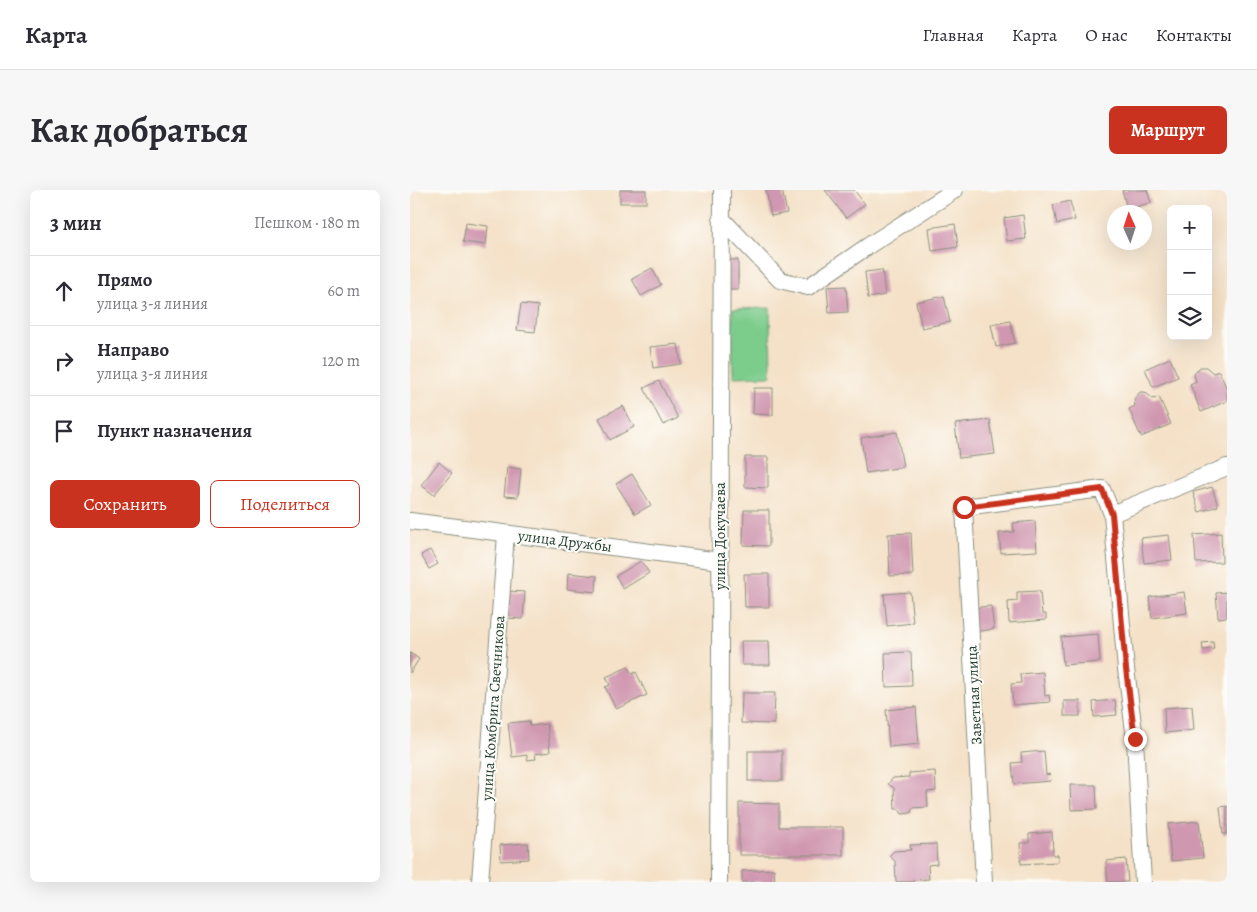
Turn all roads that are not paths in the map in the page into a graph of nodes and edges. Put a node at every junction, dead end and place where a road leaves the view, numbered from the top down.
1 (722, 190) edge
2 (955, 190) edge
3 (721, 218) junction
4 (1227, 467) edge
5 (1112, 514) junction
6 (410, 521) edge
7 (506, 534) junction
8 (720, 561) junction
9 (480, 882) edge
10 (719, 882) edge
11 (984, 882) edge
12 (1143, 882) edge

1 - 3 street, улица Докучаева
2 - 3 street
3 - 8 street, улица Докучаева
4 - 5 street
5 - 11 street, Заветная улица
5 - 12 street
6 - 7 street, улица Дружбы
7 - 8 street, улица Дружбы
7 - 9 street, улица Комбрига Свечникова
8 - 10 street, улица Докучаева

